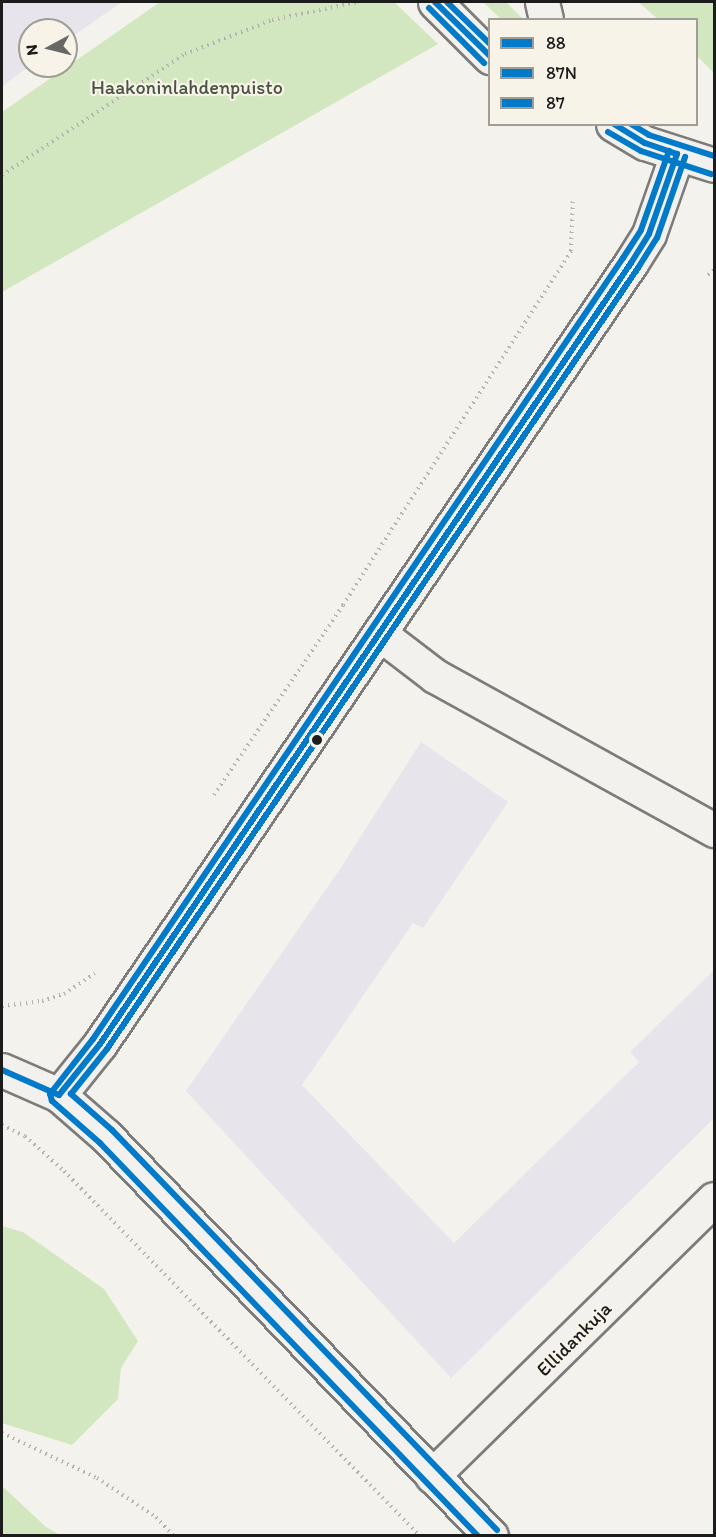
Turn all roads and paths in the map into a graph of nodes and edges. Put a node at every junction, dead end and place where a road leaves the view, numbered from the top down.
1 (358, 2) edge
2 (435, 2) edge
3 (542, 2) edge
4 (546, 18) edge
5 (488, 56) edge
6 (616, 126) edge
7 (677, 154) junction
8 (714, 165) edge
9 (2, 175) edge
10 (573, 199) dead end
11 (714, 270) edge
12 (708, 275) dead end
13 (380, 634) junction
14 (207, 806) dead end
15 (714, 830) edge
16 (98, 970) dead end
17 (2, 1006) edge
18 (2, 1070) edge
19 (59, 1095) junction
20 (2, 1125) edge
21 (714, 1199) edge
22 (2, 1433) edge
23 (432, 1476) junction
24 (174, 1536) edge
25 (420, 1536) edge
26 (491, 1536) edge

1 - 9 path
2 - 5 street
3 - 4 street
6 - 7 street
7 - 8 street
7 - 13 street
10 - 14 path
11 - 12 path
13 - 15 street
13 - 19 street
16 - 17 path
18 - 19 street
19 - 23 street
20 - 25 path
21 - 23 street, Ellidankuja
22 - 24 path
23 - 26 street

